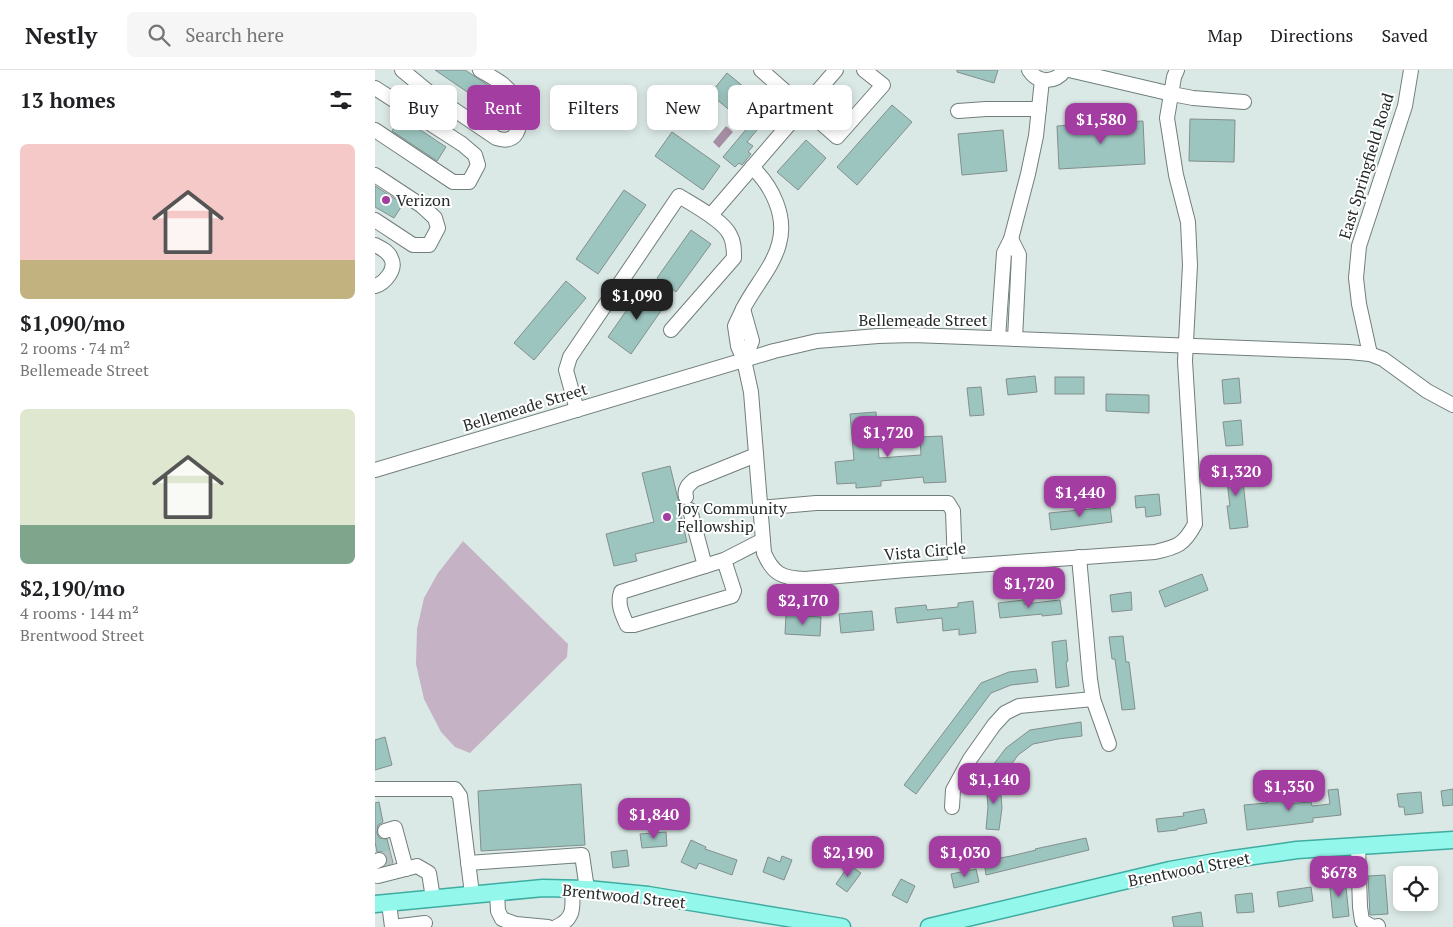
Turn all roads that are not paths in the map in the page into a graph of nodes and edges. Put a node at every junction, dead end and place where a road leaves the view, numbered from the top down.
1 (402, 70) edge
2 (480, 70) edge
3 (761, 70) edge
4 (836, 70) edge
5 (865, 70) edge
6 (1029, 70) edge
7 (1065, 70) edge
8 (1069, 70) edge
9 (1177, 70) edge
10 (1411, 70) edge
11 (1042, 80) junction
12 (778, 85) edge
13 (823, 85) edge
14 (375, 88) edge
15 (1171, 94) junction
16 (1244, 102) dead end
17 (1039, 109) junction
18 (959, 111) dead end
19 (852, 120) edge
20 (375, 130) edge
21 (783, 130) edge
22 (829, 130) edge
23 (843, 130) edge
24 (752, 167) junction
25 (375, 175) edge
26 (711, 215) junction
27 (375, 220) edge
28 (1011, 239) junction
29 (375, 245) edge
30 (1002, 277) junction
31 (1018, 278) junction
32 (375, 286) edge
33 (671, 330) dead end
34 (998, 338) junction
35 (1015, 339) junction
36 (1186, 346) junction
37 (1370, 354) junction
38 (744, 360) junction
39 (1453, 405) edge
40 (577, 410) junction
41 (756, 455) junction
42 (375, 470) edge
43 (760, 508) junction
44 (763, 540) junction
45 (1079, 557) junction
46 (724, 560) junction
47 (705, 566) junction
48 (955, 566) junction
49 (1093, 699) junction
50 (1109, 744) dead end
51 (375, 789) edge
52 (952, 807) dead end
53 (385, 831) dead end
54 (1453, 840) edge
55 (1358, 846) junction
56 (387, 858) edge
57 (469, 864) junction
58 (406, 869) junction
59 (375, 875) edge
60 (579, 889) junction
61 (497, 892) junction
62 (473, 894) junction
63 (426, 899) junction
64 (382, 904) edge
65 (426, 925) edge
66 (1378, 926) edge
67 (548, 927) edge
68 (557, 927) edge
69 (842, 927) edge
70 (929, 927) edge

1 - 2 street
3 - 12 street
4 - 13 street
5 - 19 street
6 - 11 street
7 - 11 street
8 - 15 street
9 - 15 street, Vista Circle
10 - 37 street, East Springfield Road
11 - 17 street
14 - 20 street
15 - 16 street
15 - 36 street, Vista Circle
17 - 18 street
17 - 28 street
21 - 24 street
22 - 23 street
24 - 26 street
24 - 38 street
25 - 27 street
26 - 33 street
26 - 40 street
28 - 30 street
28 - 31 street
29 - 32 street
30 - 31 street
30 - 34 street
31 - 35 street
34 - 35 street, Bellemeade Street
34 - 38 street, Bellemeade Street
35 - 36 street, Bellemeade Street
36 - 37 street, Bellemeade Street
36 - 45 street, Vista Circle
37 - 39 street
38 - 40 street, Bellemeade Street
38 - 41 street, Vista Circle
40 - 42 street, Bellemeade Street
41 - 43 street, Vista Circle
41 - 47 street
43 - 44 street, Vista Circle
43 - 48 street
44 - 46 street
44 - 48 street, Vista Circle
45 - 48 street, Vista Circle
45 - 49 street
46 - 47 street
46 - 47 street
49 - 50 street
49 - 52 street
51 - 57 street
53 - 56 street
54 - 55 main road, Brentwood Street
55 - 66 street
55 - 70 main road, Brentwood Street
56 - 58 street
57 - 60 street
57 - 62 street
58 - 59 street
58 - 63 street
60 - 61 main road, Brentwood Street
60 - 68 street
60 - 69 main road, Brentwood Street
61 - 62 main road, Brentwood Street
61 - 67 street
62 - 63 main road, Brentwood Street
63 - 64 main road, Brentwood Street
63 - 65 street
64 - 65 street

